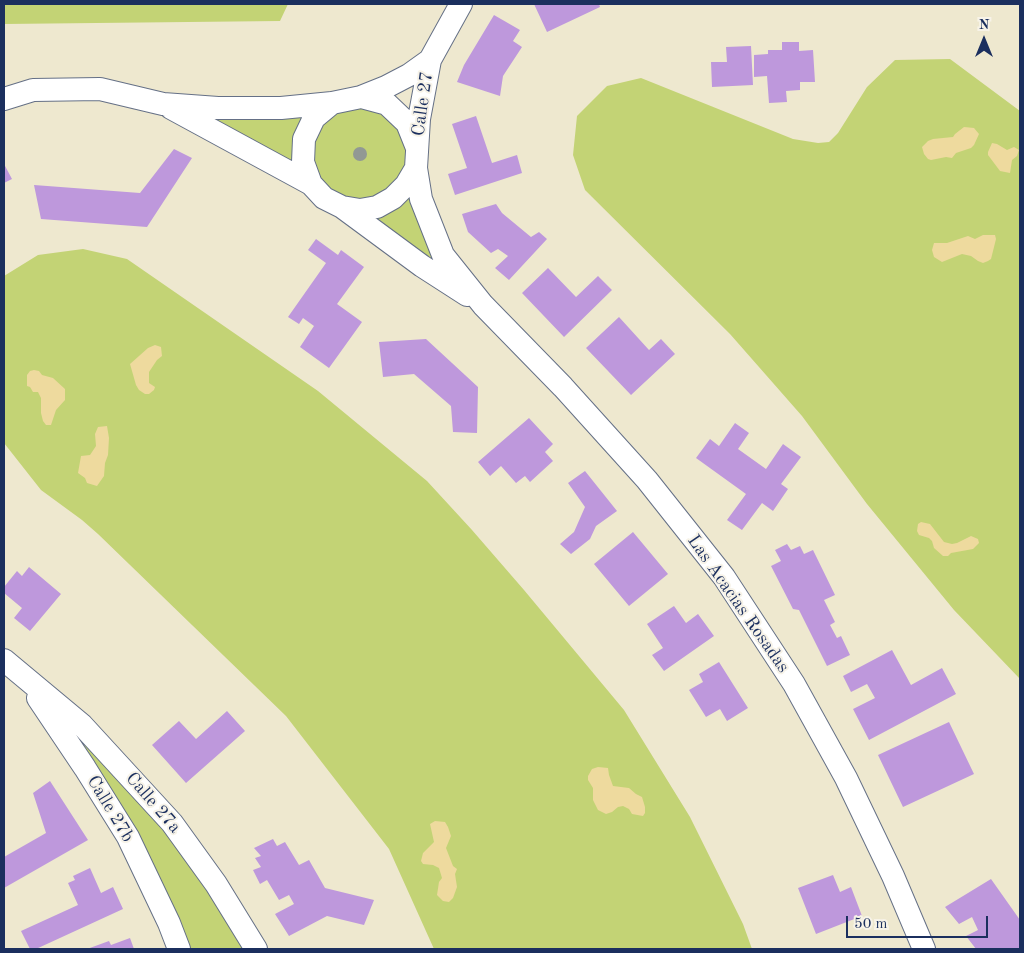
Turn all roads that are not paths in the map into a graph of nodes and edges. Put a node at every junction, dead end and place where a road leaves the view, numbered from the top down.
1 (461, 4) edge
2 (430, 60) junction
3 (361, 96) junction
4 (4, 99) edge
5 (163, 104) junction
6 (332, 104) junction
7 (416, 158) junction
8 (311, 184) junction
9 (342, 207) junction
10 (483, 305) junction
11 (4, 660) edge
12 (24, 678) junction
13 (179, 949) edge
14 (256, 949) edge
15 (924, 949) edge

1 - 2 street, Calle 27
2 - 3 street, Calle 27
2 - 7 street, Calle 27
3 - 6 street
3 - 7 street
4 - 5 street
5 - 6 street
5 - 8 street
6 - 8 street
7 - 9 street
7 - 10 street, Las Acacias Rosadas
8 - 9 street
9 - 10 street, Las Acacias Rosadas
10 - 15 street, Las Acacias Rosadas
11 - 12 street
12 - 13 street, Calle 27b
12 - 14 street, Calle 27a

